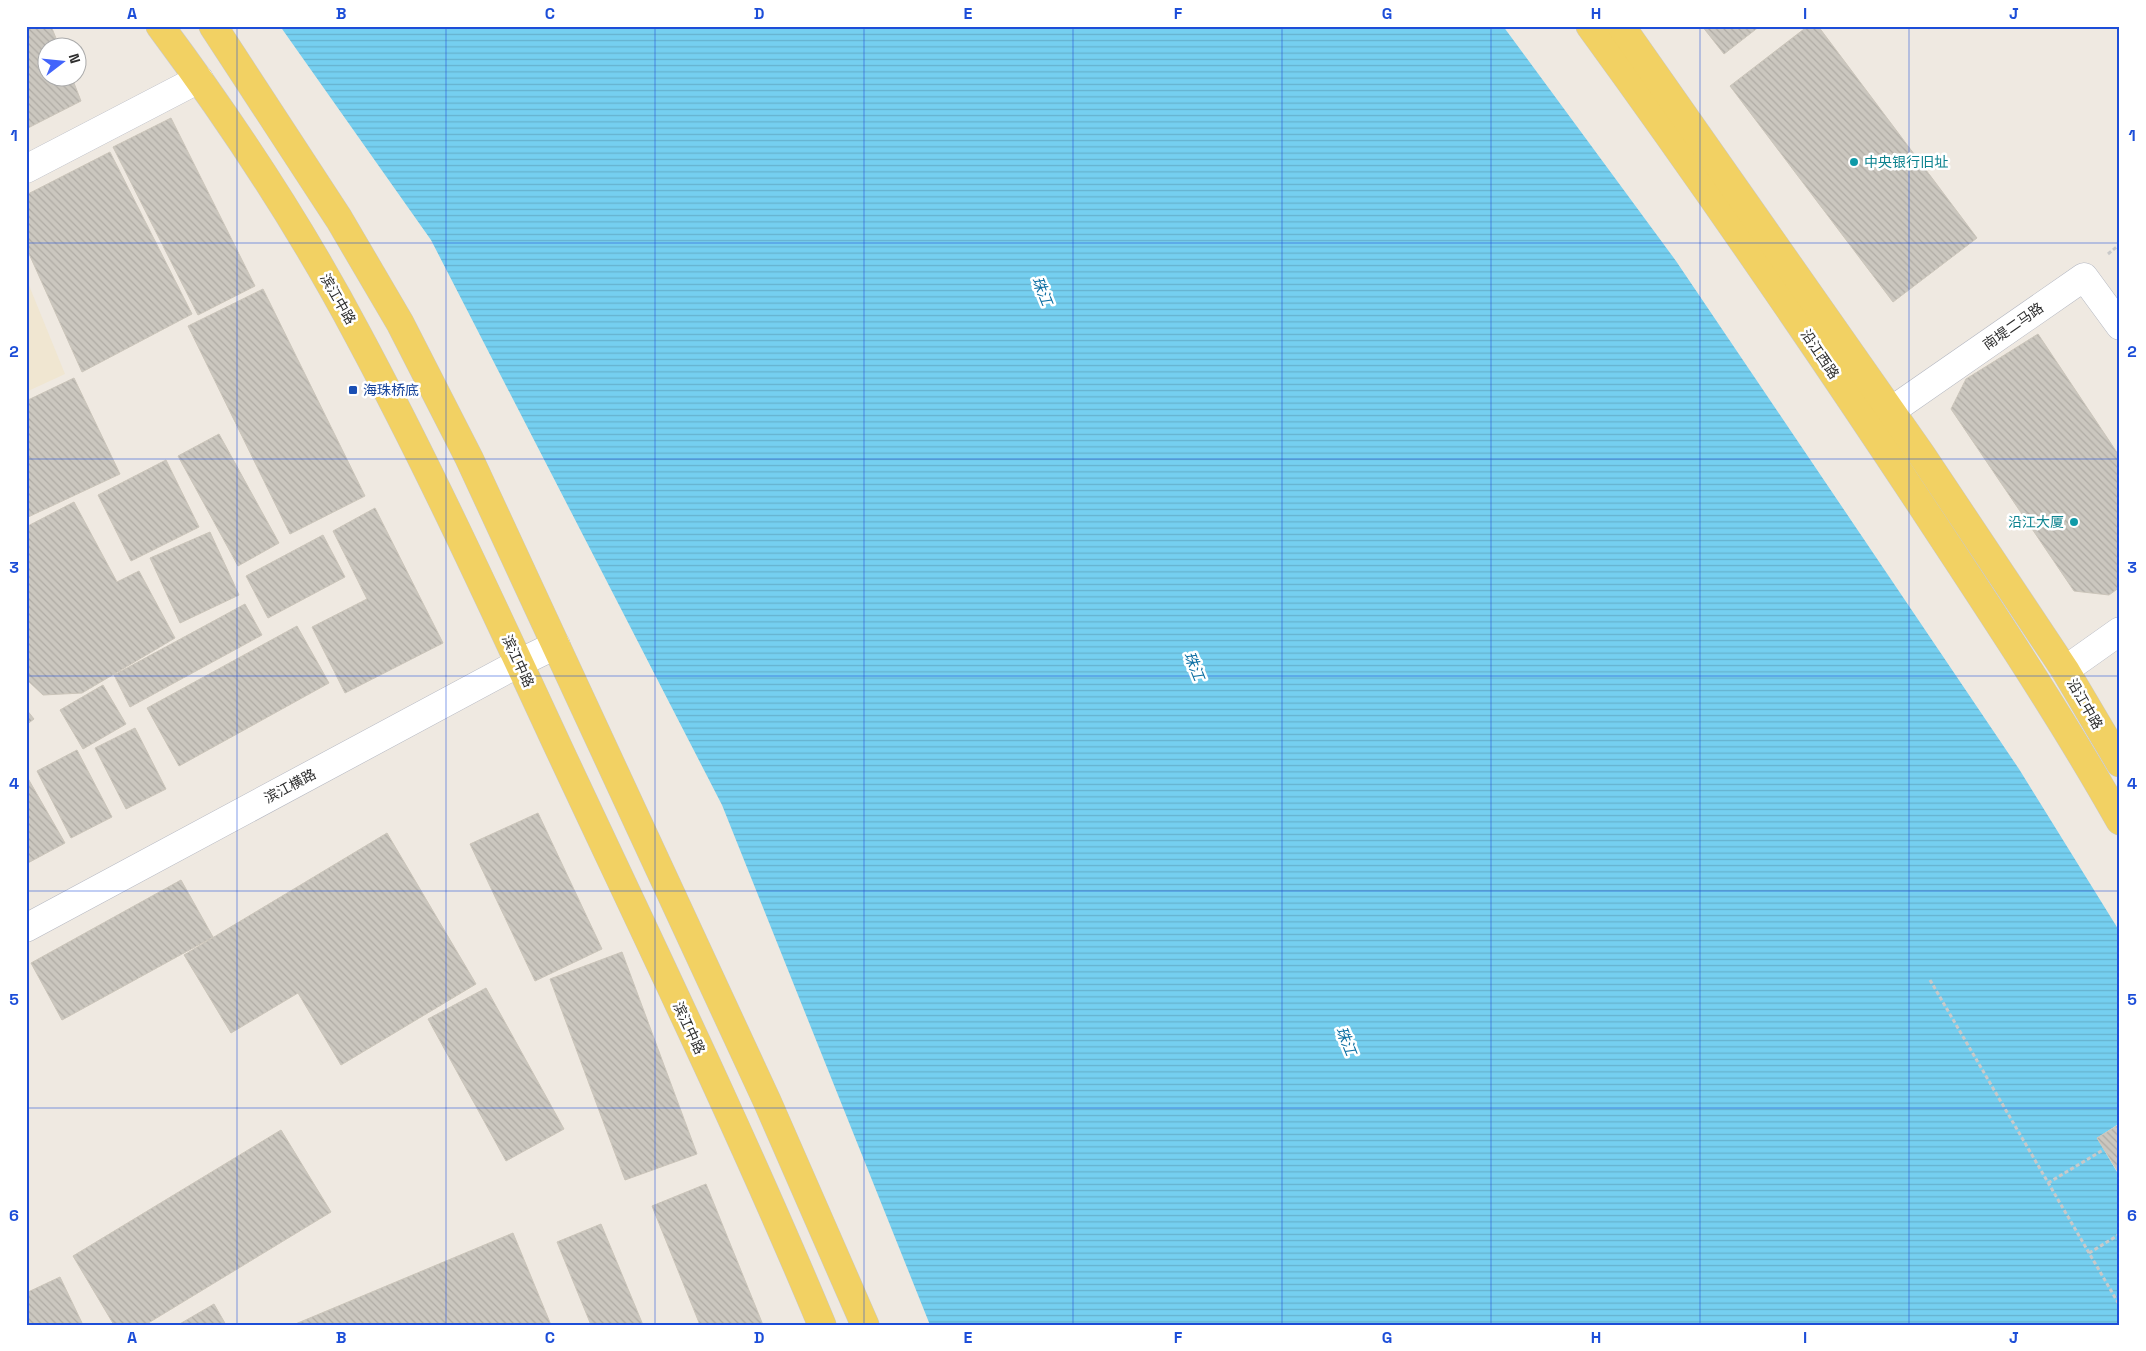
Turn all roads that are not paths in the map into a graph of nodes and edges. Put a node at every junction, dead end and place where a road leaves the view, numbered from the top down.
1 (160, 26) edge
2 (213, 26) edge
3 (1590, 26) edge
4 (1621, 26) edge
5 (199, 79) junction
6 (26, 169) edge
7 (2120, 326) edge
8 (1891, 411) junction
9 (2120, 631) edge
10 (556, 645) junction
11 (519, 662) junction
12 (2065, 670) junction
13 (2120, 763) edge
14 (2120, 821) edge
15 (26, 928) edge
16 (822, 1325) edge
17 (865, 1325) edge

1 - 5 main road, 滨江中路
2 - 10 main road
3 - 14 main road, 沿江西路
4 - 8 main road, 沿江西路
5 - 6 street
5 - 11 main road, 滨江中路
7 - 8 street, 南堤二马路
8 - 12 main road, 沿江西路
9 - 12 street
10 - 11 street, 滨江横路
10 - 17 main road
11 - 15 street, 滨江横路
11 - 16 main road, 滨江中路
12 - 13 main road, 沿江中路

